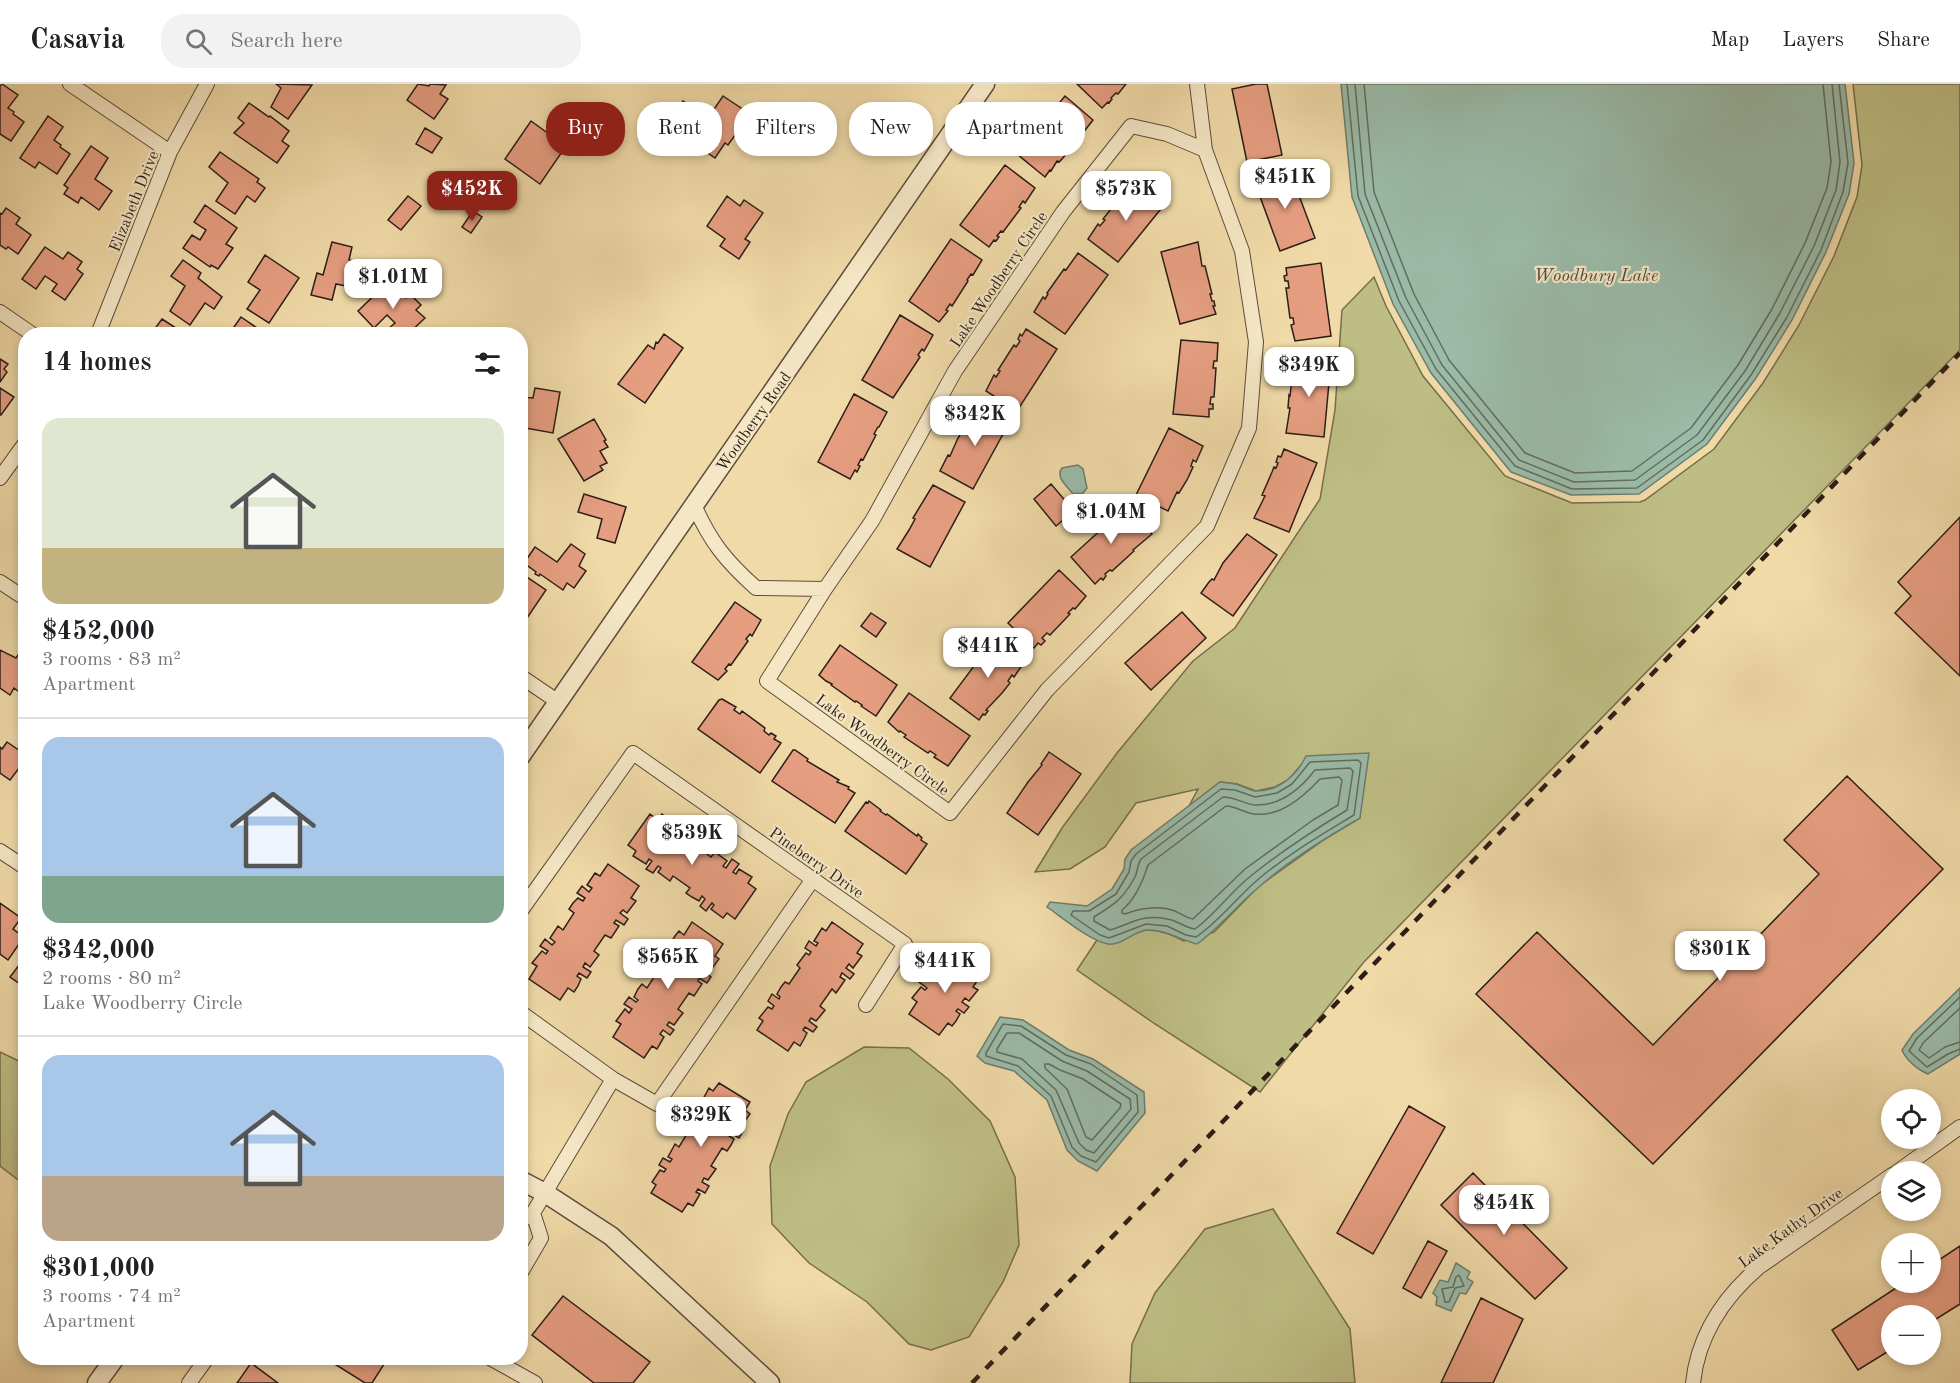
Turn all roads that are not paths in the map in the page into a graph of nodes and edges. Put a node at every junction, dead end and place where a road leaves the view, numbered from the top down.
1 (70, 84) edge
2 (207, 84) edge
3 (985, 84) edge
4 (1197, 84) edge
5 (1205, 150) junction
6 (170, 152) junction
7 (0, 312) edge
8 (22, 327) edge
9 (101, 327) edge
10 (18, 453) edge
11 (0, 478) edge
12 (694, 505) junction
13 (0, 582) edge
14 (825, 589) junction
15 (18, 594) edge
16 (528, 681) edge
17 (557, 701) junction
18 (528, 745) edge
19 (0, 851) edge
20 (18, 863) edge
21 (813, 879) junction
22 (528, 901) edge
23 (866, 1005) dead end
24 (528, 1018) edge
25 (613, 1079) junction
26 (1960, 1127) edge
27 (1912, 1161) edge
28 (1881, 1183) edge
29 (528, 1184) edge
30 (544, 1193) junction
31 (533, 1213) junction
32 (528, 1216) edge
33 (528, 1260) edge
34 (110, 1365) edge
35 (202, 1365) edge
36 (503, 1365) edge
37 (97, 1383) edge
38 (189, 1383) edge
39 (535, 1383) edge
40 (770, 1383) edge
41 (1693, 1383) edge

1 - 6 street
2 - 6 street, Elizabeth Drive
3 - 12 street, Woodberry Road
4 - 5 street, Lake Woodberry Circle
5 - 14 street, Lake Woodberry Circle
5 - 14 street, Lake Woodberry Circle
6 - 9 street, Elizabeth Drive
7 - 8 street
10 - 11 street
12 - 14 street
12 - 17 street, Woodberry Road
13 - 15 street
16 - 17 street
17 - 18 street, Woodberry Road
19 - 20 street
21 - 22 street, Pineberry Drive
21 - 23 street, Pineberry Drive
21 - 25 street
24 - 25 street
25 - 30 street
26 - 27 street
28 - 41 street, Lake Kathy Drive
29 - 30 street
30 - 31 street
30 - 40 street
31 - 32 street
31 - 33 street
34 - 37 street
35 - 38 street
36 - 39 street

